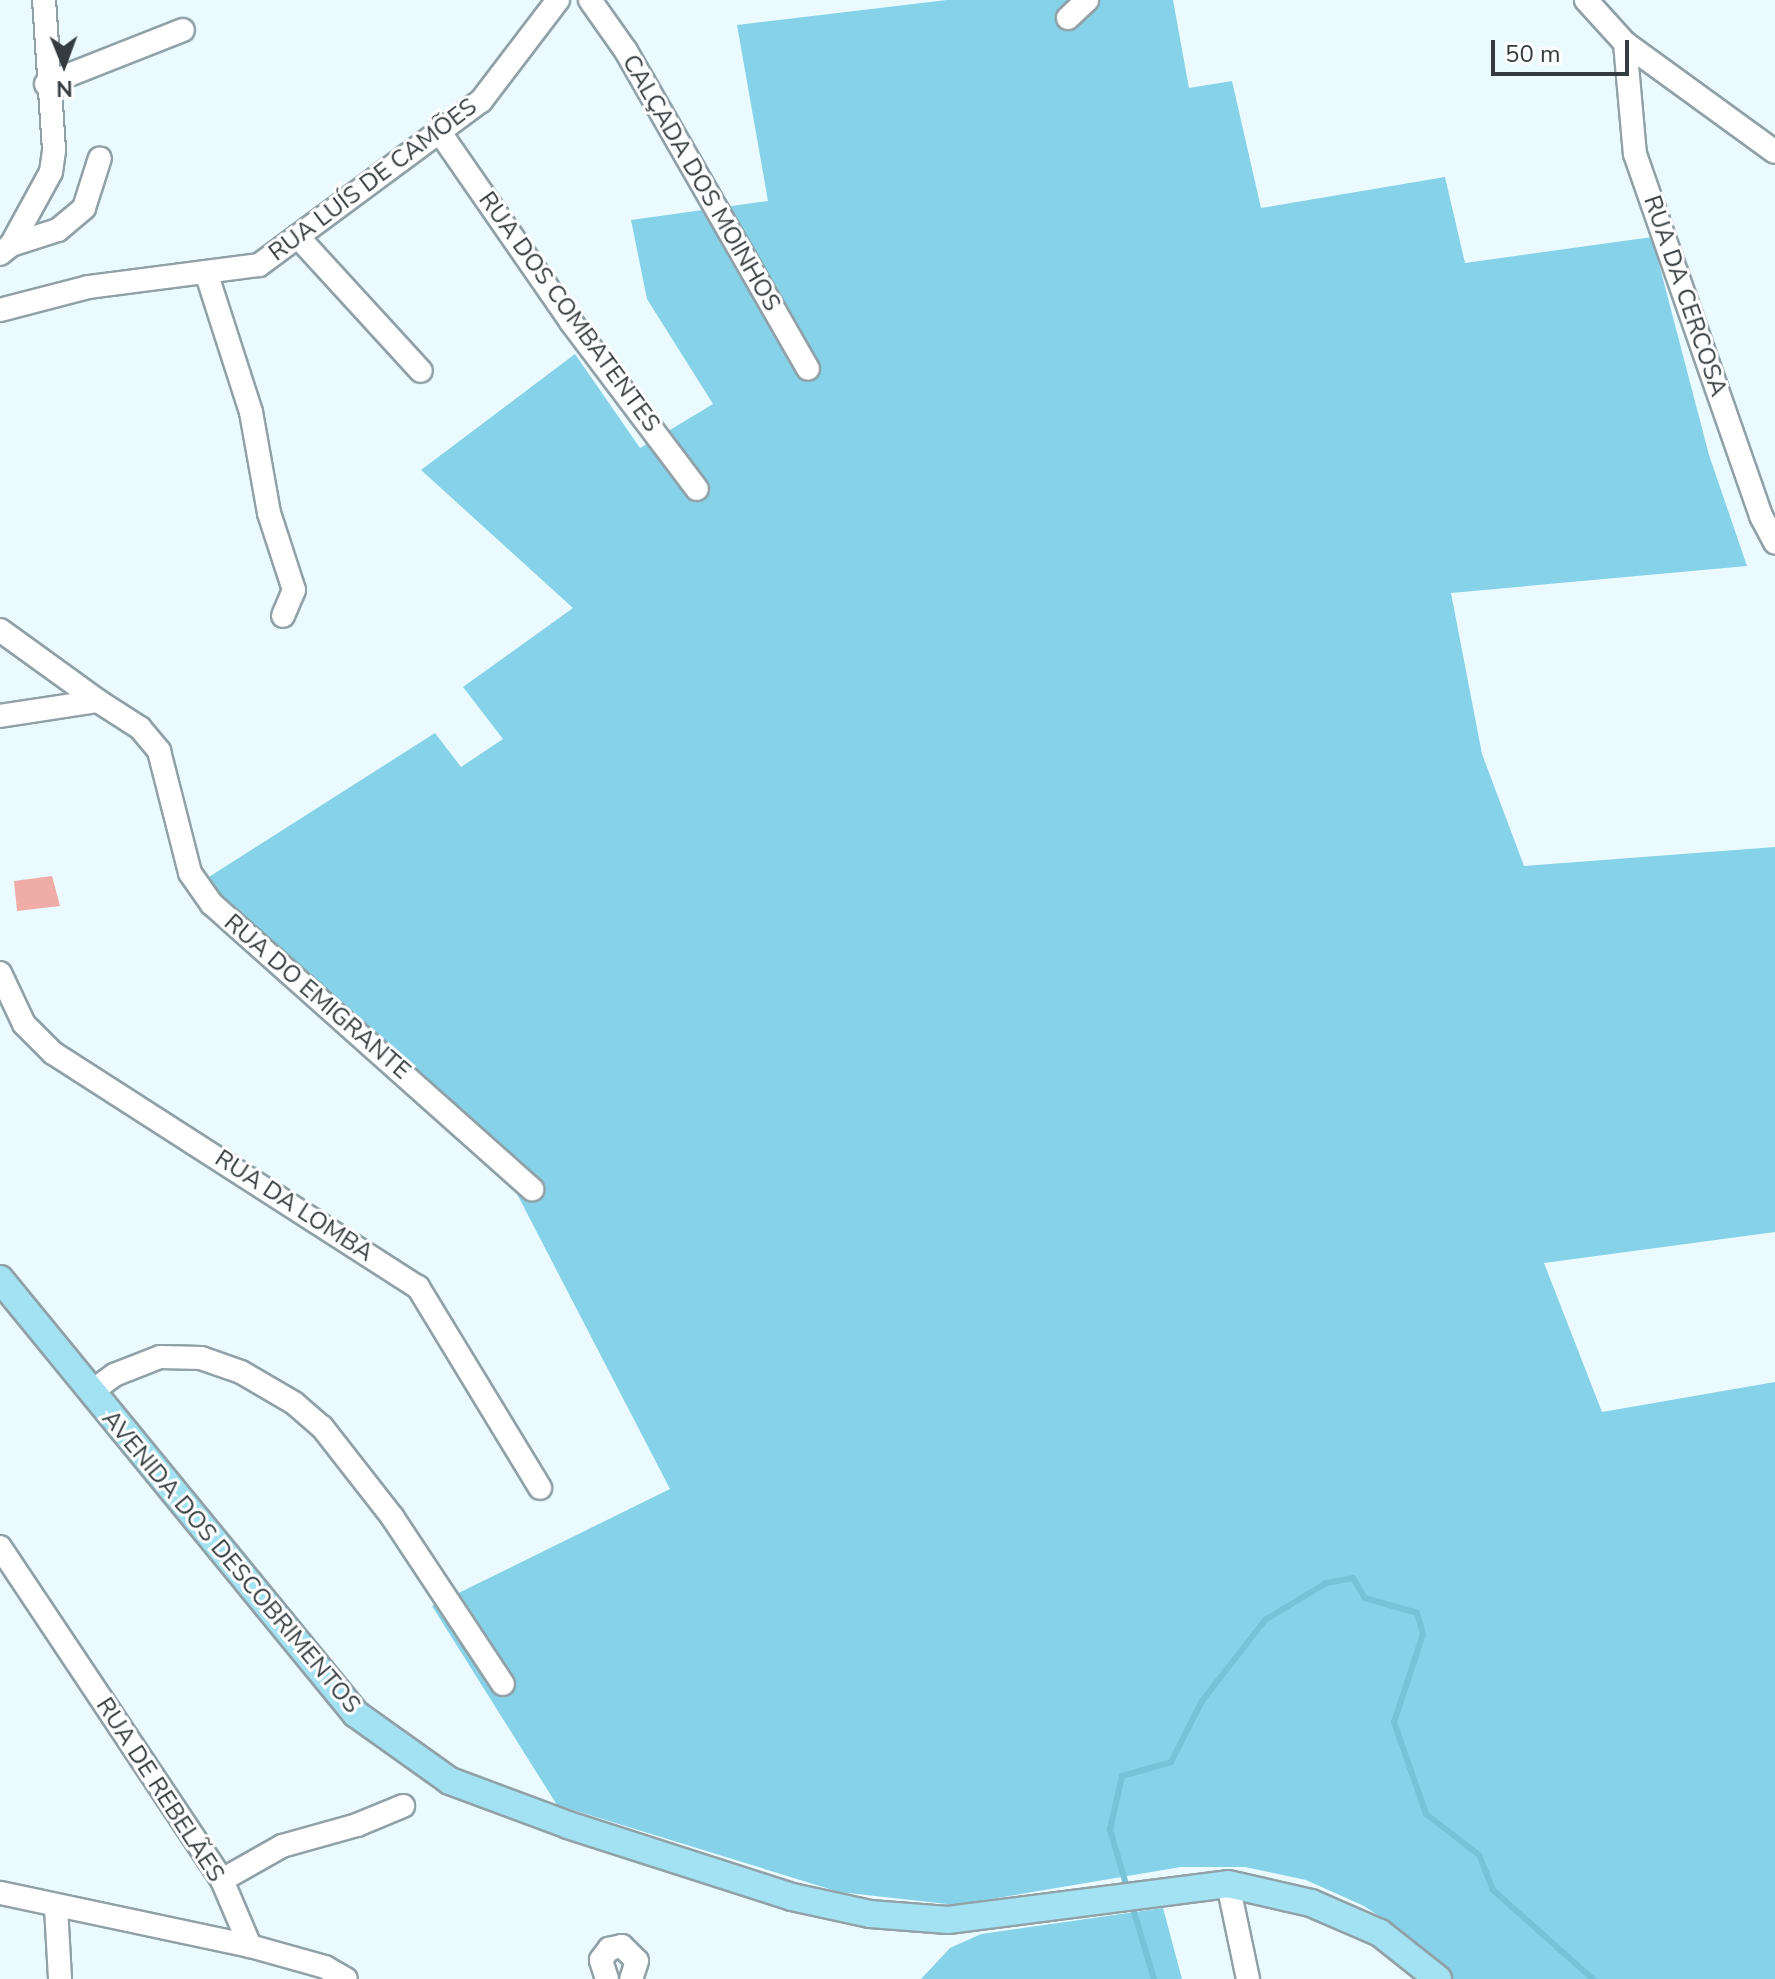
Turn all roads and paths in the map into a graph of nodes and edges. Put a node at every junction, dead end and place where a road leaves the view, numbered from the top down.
1 (44, 0) edge
2 (590, 0) edge
3 (1087, 0) edge
4 (1600, 5) edge
5 (549, 6) edge
6 (1068, 18) dead end
7 (183, 30) dead end
8 (1625, 43) junction
9 (46, 84) junction
10 (441, 134) junction
11 (1775, 152) edge
12 (100, 158) dead end
13 (299, 238) junction
14 (6, 250) edge
15 (206, 272) junction
16 (0, 310) edge
17 (808, 369) dead end
18 (421, 371) dead end
19 (697, 489) dead end
20 (1775, 542) edge
21 (283, 616) dead end
22 (0, 630) edge
23 (98, 701) junction
24 (0, 716) edge
25 (0, 973) edge
26 (532, 1189) dead end
27 (0, 1279) edge
28 (91, 1392) junction
29 (540, 1488) dead end
30 (0, 1547) edge
31 (503, 1684) dead end
32 (403, 1806) dead end
33 (222, 1880) junction
34 (1228, 1884) junction
35 (0, 1893) edge
36 (56, 1907) junction
37 (250, 1946) junction
38 (60, 1979) edge
39 (346, 1979) edge
40 (607, 1979) edge
41 (631, 1979) edge
42 (1248, 1979) edge
43 (1438, 1979) edge

1 - 9 street
2 - 17 street, CALÇADA DOS MOINHOS
3 - 6 street
4 - 8 street
5 - 10 street, RUA LUÍS DE CAMÕES
7 - 9 street
8 - 11 street
8 - 20 street, RUA DA CERCOSA
9 - 14 street
10 - 13 street, RUA LUÍS DE CAMÕES
10 - 19 street, RUA DOS COMBATENTES
12 - 14 street
13 - 15 street, RUA LUÍS DE CAMÕES
13 - 18 street
15 - 16 street, RUA LUÍS DE CAMÕES
15 - 21 street
22 - 23 street, RUA DO EMIGRANTE
23 - 24 street
23 - 26 street, RUA DO EMIGRANTE
25 - 29 street, RUA DA LOMBA
27 - 28 main road, AVENIDA DOS DESCOBRIMENTOS
28 - 31 street
28 - 34 main road, AVENIDA DOS DESCOBRIMENTOS
30 - 33 street, RUA DE REBELÃES
32 - 33 street
33 - 37 street, RUA DE REBELÃES
34 - 42 street
34 - 43 main road, AVENIDA DOS DESCOBRIMENTOS
35 - 36 street
36 - 37 street
36 - 38 street
37 - 39 street
40 - 41 street

